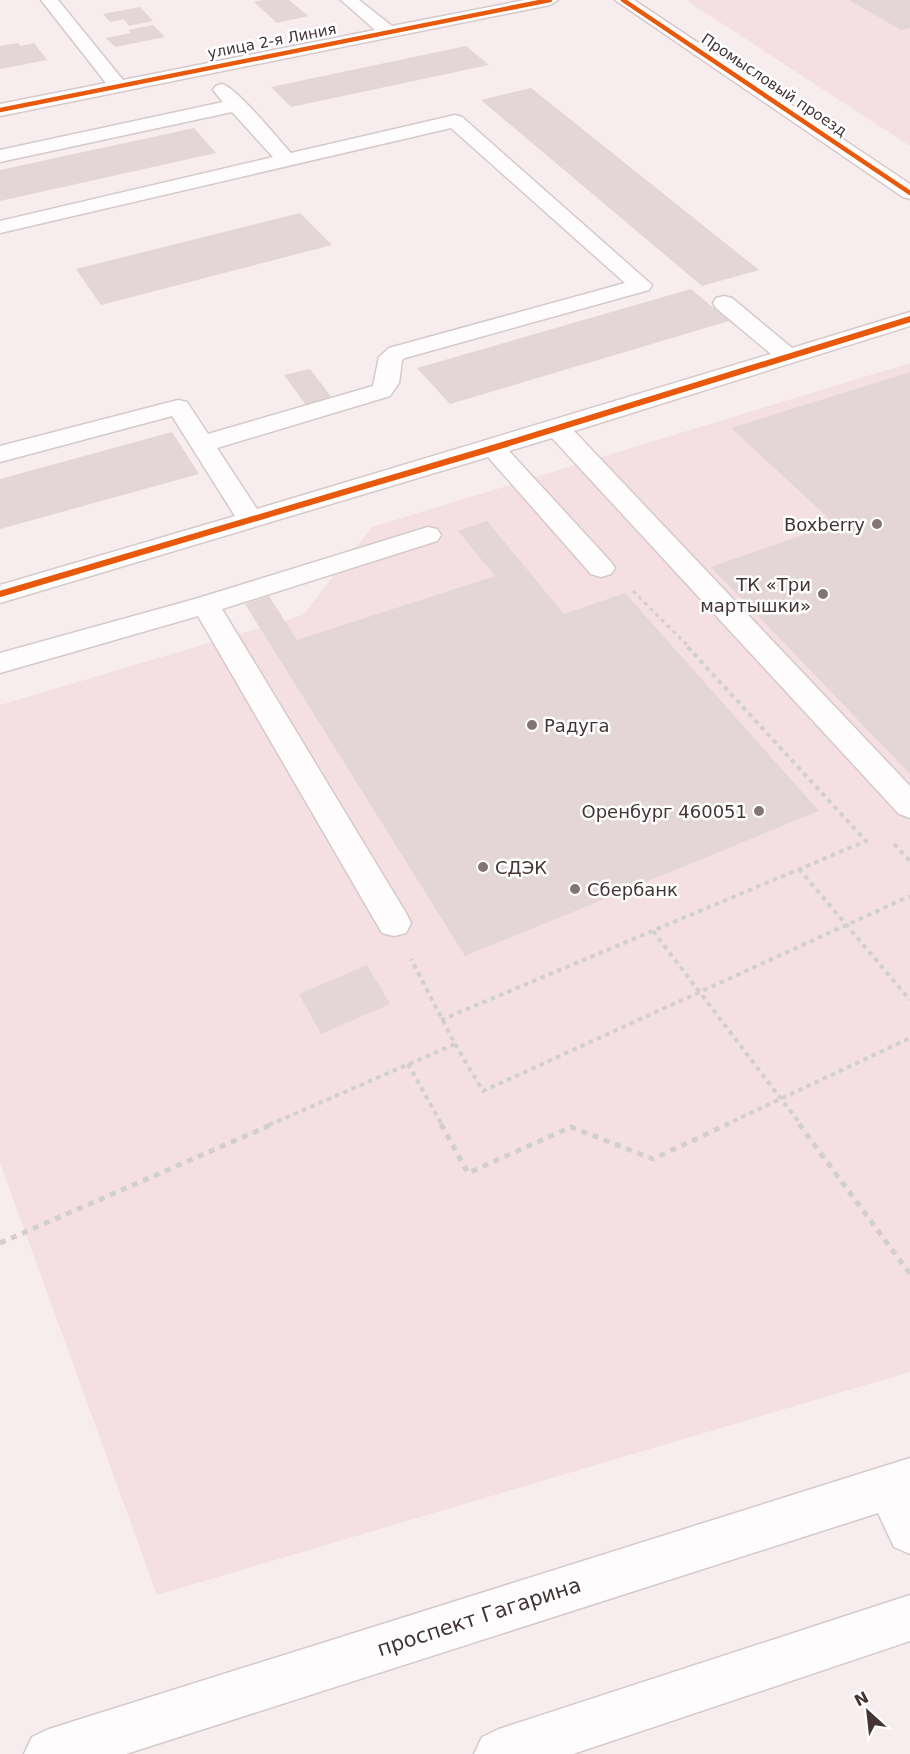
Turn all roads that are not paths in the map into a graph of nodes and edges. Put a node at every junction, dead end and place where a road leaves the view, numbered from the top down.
1 (49, 0) edge
2 (349, 0) edge
3 (550, 0) edge
4 (623, 0) edge
5 (388, 32) junction
6 (202, 69) junction
7 (118, 86) junction
8 (237, 105) junction
9 (0, 110) edge
10 (0, 156) edge
11 (286, 160) junction
12 (910, 193) edge
13 (0, 227) edge
14 (724, 303) dead end
15 (910, 319) edge
16 (788, 357) junction
17 (556, 428) junction
18 (201, 444) junction
19 (493, 448) junction
20 (0, 454) edge
21 (250, 519) junction
22 (428, 535) dead end
23 (601, 568) dead end
24 (0, 594) edge
25 (205, 605) junction
26 (0, 663) edge
27 (910, 806) edge
28 (394, 923) road end
29 (899, 1483) edge
30 (910, 1531) edge
31 (910, 1618) edge
32 (49, 1754) edge
33 (499, 1754) edge

1 - 7 street
2 - 5 street
3 - 5 street, улица 2-я Линия
4 - 12 street, Промысловый проезд
5 - 6 street, улица 2-я Линия
6 - 7 street, улица 2-я Линия
6 - 8 street
7 - 9 street, улица 2-я Линия
8 - 10 street
8 - 11 street
11 - 13 street
11 - 18 street
14 - 16 street
15 - 16 street
16 - 17 street
17 - 19 street
17 - 27 street
18 - 20 street
18 - 21 street
19 - 21 street
19 - 23 street
21 - 24 street
22 - 25 street
25 - 26 street
25 - 28 street
29 - 30 street
29 - 32 street, проспект Гагарина
31 - 33 street

